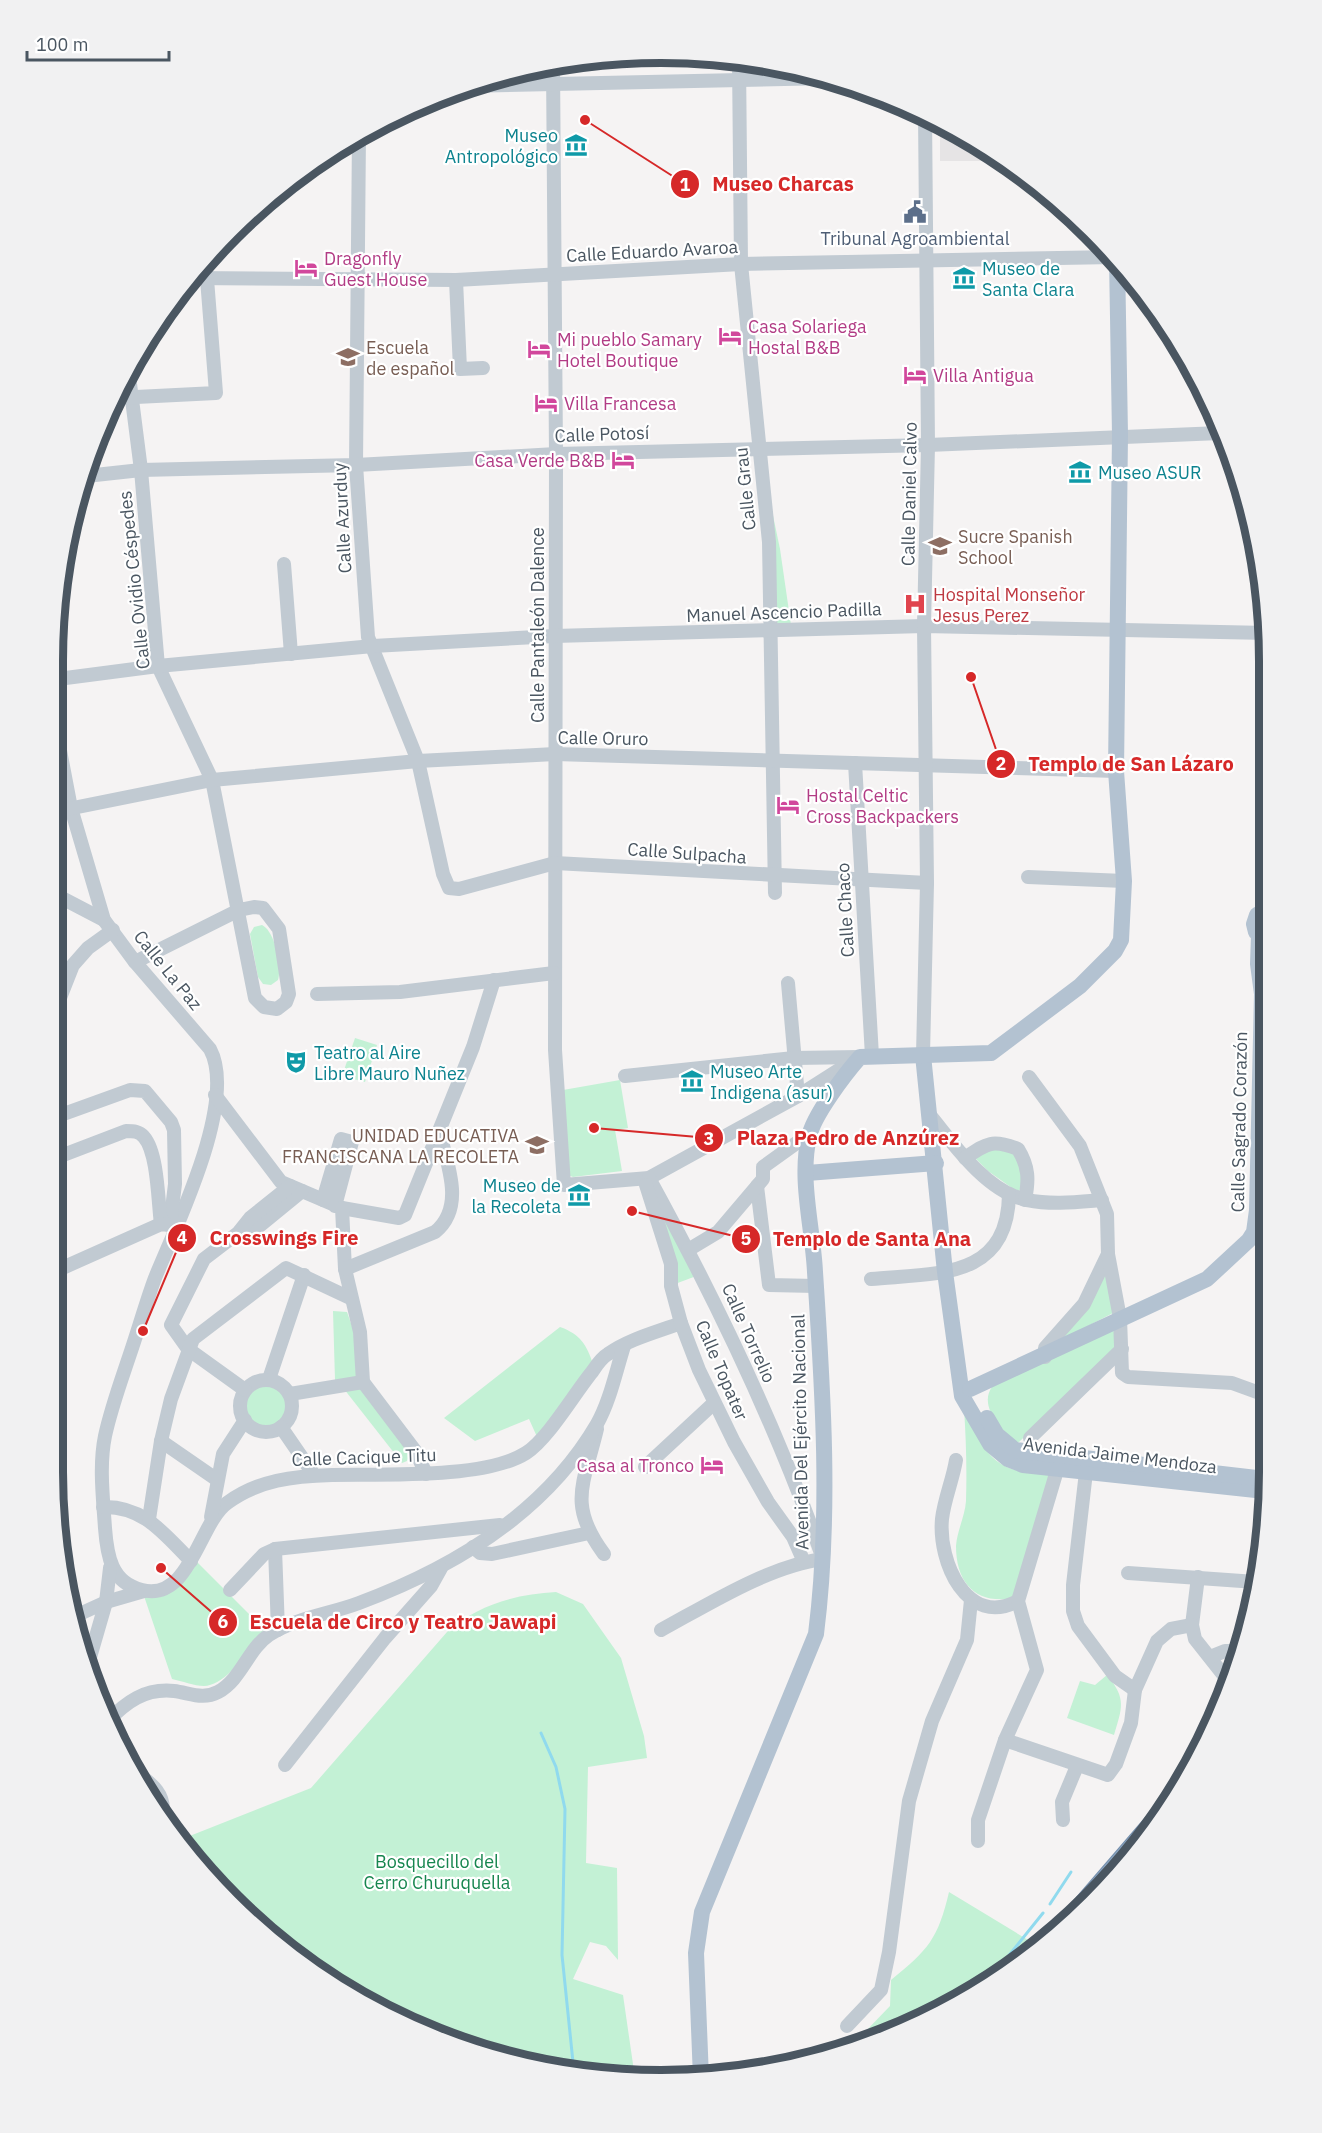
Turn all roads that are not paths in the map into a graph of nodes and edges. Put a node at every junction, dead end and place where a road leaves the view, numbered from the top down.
1 (739, 68) edge
2 (553, 73) edge
3 (799, 79) edge
4 (739, 81) junction
5 (497, 86) edge
6 (552, 86) junction
7 (925, 125) edge
8 (359, 145) edge
9 (1102, 257) edge
10 (926, 260) junction
11 (741, 264) junction
12 (554, 274) junction
13 (1116, 274) edge
14 (202, 279) edge
15 (207, 279) junction
16 (357, 280) junction
17 (456, 280) junction
18 (483, 368) dead end
19 (131, 386) edge
20 (125, 397) edge
21 (133, 397) junction
22 (1213, 433) edge
23 (1120, 435) junction
24 (928, 445) junction
25 (758, 447) junction
26 (556, 454) junction
27 (356, 465) junction
28 (141, 470) junction
29 (93, 475) edge
30 (284, 564) dead end
31 (924, 626) junction
32 (1119, 628) junction
33 (769, 632) junction
34 (1258, 633) edge
35 (554, 636) junction
36 (373, 646) junction
37 (291, 654) junction
38 (158, 666) junction
39 (63, 679) edge
40 (555, 754) junction
41 (773, 760) junction
42 (418, 761) junction
43 (855, 763) junction
44 (927, 764) junction
45 (1116, 771) junction
46 (212, 780) junction
47 (64, 810) edge
48 (555, 863) junction
49 (775, 877) junction
50 (1028, 877) dead end
51 (862, 880) junction
52 (1124, 881) junction
53 (927, 883) junction
54 (449, 888) joint
55 (775, 893) dead end
56 (63, 899) edge
57 (239, 910) junction
58 (1259, 914) edge
59 (109, 925) junction
60 (1259, 937) edge
61 (135, 962) junction
62 (554, 973) junction
63 (494, 980) junction
64 (788, 983) dead end
65 (63, 990) edge
66 (317, 994) dead end
67 (923, 1055) junction
68 (866, 1056) junction
69 (794, 1058) junction
70 (625, 1076) dead end
71 (1029, 1077) dead end
72 (1259, 1083) edge
73 (215, 1095) junction
74 (798, 1096) junction
75 (63, 1114) edge
76 (930, 1115) junction
77 (439, 1131) junction
78 (809, 1134) junction
79 (63, 1155) edge
80 (965, 1158) junction
81 (936, 1163) junction
82 (807, 1173) junction
83 (646, 1178) junction
84 (757, 1186) junction
85 (296, 1188) junction
86 (1009, 1194) junction
87 (1025, 1200) junction
88 (1102, 1200) junction
89 (333, 1205) junction
90 (169, 1225) junction
91 (688, 1250) junction
92 (1108, 1254) junction
93 (63, 1268) edge
94 (345, 1269) junction
95 (945, 1272) junction
96 (304, 1275) junction
97 (871, 1279) dead end
98 (816, 1286) junction
99 (350, 1299) junction
100 (1120, 1318) junction
101 (681, 1323) junction
102 (624, 1346) junction
103 (188, 1349) junction
104 (1122, 1349) junction
105 (1045, 1357) junction
106 (269, 1379) junction
107 (363, 1382) junction
108 (965, 1386) junction
109 (245, 1390) junction
110 (1259, 1393) edge
111 (290, 1394) junction
112 (714, 1403) junction
113 (245, 1420) junction
114 (598, 1422) junction
115 (281, 1427) junction
116 (1030, 1438) dead end
117 (161, 1441) junction
118 (956, 1460) dead end
119 (645, 1467) dead end
120 (1058, 1467) junction
121 (1086, 1472) junction
122 (426, 1473) junction
123 (314, 1475) junction
124 (1259, 1478) edge
125 (216, 1479) junction
126 (1259, 1490) edge
127 (103, 1507) junction
128 (149, 1519) junction
129 (505, 1524) junction
130 (208, 1528) junction
131 (588, 1533) junction
132 (473, 1547) junction
133 (275, 1549) junction
134 (604, 1554) dead end
135 (823, 1559) junction
136 (191, 1561) junction
137 (804, 1562) junction
138 (110, 1568) junction
139 (441, 1568) junction
140 (1128, 1573) dead end
141 (1198, 1577) junction
142 (1249, 1581) edge
143 (230, 1590) dead end
144 (144, 1591) junction
145 (971, 1600) junction
146 (1018, 1600) junction
147 (106, 1602) junction
148 (80, 1614) edge
149 (1192, 1625) junction
150 (278, 1630) junction
151 (661, 1630) dead end
152 (1231, 1651) edge
153 (91, 1653) edge
154 (1210, 1657) junction
155 (1223, 1674) edge
156 (1135, 1690) junction
157 (115, 1715) edge
158 (1005, 1740) junction
159 (285, 1764) dead end
160 (1077, 1767) junction
161 (150, 1782) edge
162 (164, 1804) edge
163 (1063, 1820) dead end
164 (978, 1840) dead end
165 (847, 2026) dead end
166 (701, 2069) edge

1 - 4 street, Calle Grau
2 - 6 street, Calle Pantaleón Dalence
3 - 4 street
4 - 6 street
4 - 11 street, Calle Grau
5 - 6 street
6 - 12 street, Calle Pantaleón Dalence
7 - 10 street, Calle Daniel Calvo
8 - 16 street, Calle Azurduy
9 - 10 street, Calle Eduardo Avaroa
10 - 11 street, Calle Eduardo Avaroa
10 - 24 street, Calle Daniel Calvo
11 - 12 street, Calle Eduardo Avaroa
11 - 25 street, Calle Grau
12 - 17 street, Calle Eduardo Avaroa
12 - 26 street, Calle Pantaleón Dalence
13 - 23 main road
14 - 15 street, Calle Eduardo Avaroa
15 - 16 street, Calle Eduardo Avaroa
15 - 21 street
16 - 17 street, Calle Eduardo Avaroa
16 - 27 street, Calle Azurduy
17 - 18 street
19 - 21 street, Calle Ovidio Céspedes
20 - 21 street
21 - 28 street, Calle Ovidio Céspedes
22 - 23 street, Calle Potosí
23 - 24 street, Calle Potosí
23 - 32 main road
24 - 25 street, Calle Potosí
24 - 31 street, Calle Daniel Calvo
25 - 26 street, Calle Potosí
25 - 33 street, Calle Grau
26 - 27 street, Calle Potosí
26 - 35 street, Calle Pantaleón Dalence
27 - 28 street, Calle Potosí
27 - 36 street, Calle Azurduy
28 - 29 street, Calle Potosí
28 - 38 street, Calle Ovidio Céspedes
30 - 37 street
31 - 32 street, Manuel Ascencio Padilla
31 - 33 street, Manuel Ascencio Padilla
31 - 44 street, Calle Daniel Calvo
32 - 34 street, Manuel Ascencio Padilla
32 - 45 main road
33 - 35 street, Manuel Ascencio Padilla
33 - 41 street, Calle Grau
35 - 36 street, Manuel Ascencio Padilla
35 - 40 street, Calle Pantaleón Dalence
36 - 37 street, Manuel Ascencio Padilla
36 - 42 street, Calle Azurduy
37 - 38 street, Manuel Ascencio Padilla
38 - 39 street, Manuel Ascencio Padilla
38 - 46 street, Calle Ovidio Céspedes
40 - 41 street, Calle Oruro
40 - 42 street, Calle Oruro
40 - 48 street, Calle Pantaleón Dalence
41 - 43 street, Calle Oruro
41 - 49 street, Calle Grau
42 - 46 street, Calle Oruro
42 - 54 street, Calle Azurduy
43 - 44 street, Calle Oruro
43 - 51 street, Calle Chaco
44 - 45 street, Calle Oruro
44 - 53 street, Calle Daniel Calvo
45 - 52 main road
46 - 47 street, Calle Oruro
46 - 57 street, Calle Ovidio Céspedes
47 - 59 street, Calle La Paz
48 - 49 street, Calle Sulpacha
48 - 54 street, Calle Sulpacha
48 - 62 street, Calle Pantaleón Dalence
49 - 51 street, Calle Sulpacha
49 - 55 street, Calle Grau
50 - 52 street
51 - 53 street, Calle Sulpacha
51 - 68 street, Calle Chaco
52 - 67 main road
53 - 67 street, Calle Daniel Calvo
56 - 59 street
57 - 57 street, Calle Ovidio Céspedes
57 - 61 street
58 - 60 main road, Calle Sagrado Corazón
59 - 61 street, Calle La Paz
59 - 65 street
61 - 73 street, Calle La Paz
62 - 63 street
62 - 83 street, Calle Pantaleón Dalence
63 - 66 street
63 - 77 street
64 - 69 street
67 - 68 main road
67 - 76 main road
68 - 69 street
68 - 74 street
68 - 78 main road, Avenida Del Ejército Nacional
69 - 70 street
69 - 74 street
71 - 88 street
72 - 100 main road, Calle Sagrado Corazón
73 - 85 street
73 - 90 street
74 - 83 street
75 - 90 street
76 - 80 street
76 - 81 main road
77 - 89 street
77 - 94 street
78 - 82 main road, Avenida Del Ejército Nacional
78 - 84 street
79 - 90 street
80 - 86 street
80 - 87 street
81 - 82 main road
81 - 95 main road
82 - 98 main road, Avenida Del Ejército Nacional
83 - 91 street, Calle Torrelio
83 - 101 street, Calle Topater
84 - 91 street
84 - 98 street
85 - 89 street
85 - 103 street
86 - 87 street
86 - 95 street
87 - 88 street
88 - 92 street
89 - 94 street
90 - 93 street
90 - 127 street
91 - 135 street, Calle Torrelio
92 - 100 street
92 - 105 street
94 - 99 street
95 - 97 street
95 - 108 main road
96 - 99 street
96 - 103 street
96 - 106 street
98 - 135 main road, Avenida Del Ejército Nacional
99 - 107 street
100 - 104 street
100 - 105 main road, Calle Sagrado Corazón
101 - 102 street, Calle Cacique Titu
101 - 112 street, Calle Topater
102 - 114 street
102 - 122 street, Calle Cacique Titu
103 - 109 street
103 - 117 street
104 - 110 street
104 - 116 street
105 - 108 main road, Calle Sagrado Corazón
106 - 109 street
106 - 111 street
107 - 111 street
107 - 122 street
108 - 120 main road, Avenida Jaime Mendoza
108 - 124 main road, Avenida Jaime Mendoza
109 - 113 street
111 - 115 street
112 - 119 street
112 - 137 street, Calle Topater
113 - 115 street
113 - 125 street
114 - 129 street
114 - 131 street
115 - 123 street
117 - 125 street
117 - 128 street
118 - 145 street
120 - 121 main road, Avenida Jaime Mendoza
120 - 146 street
121 - 126 main road, Avenida Jaime Mendoza
121 - 156 street
122 - 123 street, Calle Cacique Titu
123 - 130 street, Calle Cacique Titu
125 - 130 street
127 - 128 street
127 - 138 street
128 - 136 street
129 - 132 street
129 - 133 street
130 - 136 street, Calle Cacique Titu
131 - 132 street
131 - 134 street
132 - 139 street
133 - 143 street
133 - 150 street
135 - 137 street
135 - 166 main road, Avenida Del Ejército Nacional
136 - 144 street, Calle Cacique Titu
137 - 151 street
138 - 144 street
138 - 147 street
139 - 150 street
139 - 159 street
140 - 141 street
141 - 142 street
141 - 149 street
144 - 147 street, Calle Cacique Titu
145 - 146 street
145 - 165 street
146 - 158 street
147 - 148 street, Calle Cacique Titu
147 - 153 street
149 - 154 street
149 - 156 street
150 - 157 street
152 - 154 street
154 - 155 street
156 - 160 street
158 - 160 street
158 - 164 street
160 - 163 street
161 - 162 street

